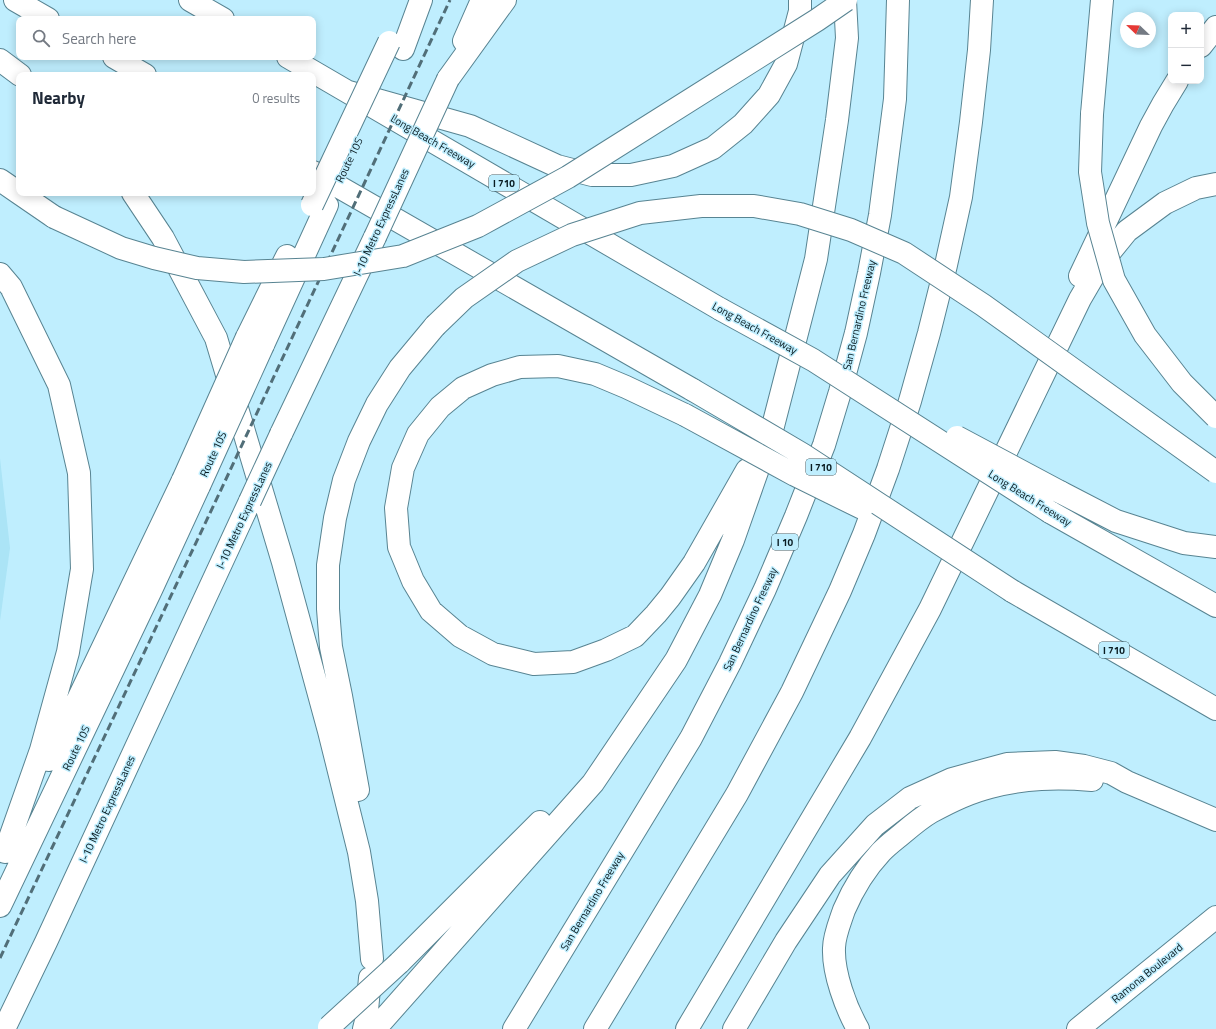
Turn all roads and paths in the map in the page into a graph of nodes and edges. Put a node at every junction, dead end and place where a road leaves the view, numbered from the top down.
1 (15, 0) edge
2 (190, 0) edge
3 (415, 0) edge
4 (421, 0) edge
5 (482, 0) edge
6 (505, 0) edge
7 (800, 0) edge
8 (846, 0) edge
9 (898, 0) edge
10 (982, 0) edge
11 (1102, 0) edge
12 (43, 16) edge
13 (218, 16) edge
14 (1216, 27) edge
15 (1204, 42) edge
16 (396, 46) junction
17 (0, 60) edge
18 (119, 60) edge
19 (293, 60) edge
20 (16, 72) edge
21 (140, 72) edge
22 (314, 72) edge
23 (316, 73) edge
24 (448, 78) junction
25 (1175, 84) edge
26 (349, 92) junction
27 (316, 174) edge
28 (0, 180) edge
29 (1216, 184) edge
30 (16, 191) edge
31 (23, 196) edge
32 (135, 196) edge
33 (0, 274) edge
34 (813, 360) junction
35 (1216, 417) edge
36 (1020, 421) junction
37 (772, 426) junction
38 (1216, 472) edge
39 (191, 483) junction
40 (1216, 547) edge
41 (946, 549) junction
42 (1216, 606) edge
43 (1216, 709) edge
44 (640, 714) junction
45 (1134, 784) junction
46 (1216, 820) edge
47 (2, 858) edge
48 (0, 906) edge
49 (1216, 917) edge
50 (372, 959) junction
51 (328, 1028) edge
52 (4, 1029) edge
53 (364, 1029) edge
54 (375, 1029) edge
55 (514, 1029) edge
56 (595, 1029) edge
57 (687, 1029) edge
58 (734, 1029) edge
59 (858, 1029) edge
60 (1078, 1029) edge

1 - 12 main road
2 - 13 main road
3 - 16 main road
4 - 16 main road
5 - 24 main road, I-10 Metro ExpressLanes
6 - 24 main road
7 - 26 main road
8 - 31 main road, bridge
8 - 37 main road
9 - 55 main road, San Bernardino Freeway / I 10
10 - 56 main road
11 - 35 main road, bridge
14 - 15 main road
16 - 39 main road, bridge
17 - 20 main road
18 - 21 main road
19 - 22 main road, Long Beach Freeway / I 710
23 - 26 main road, Long Beach Freeway / I 710
24 - 52 main road, I-10 Metro ExpressLanes, bridge
25 - 36 main road
26 - 34 main road, Long Beach Freeway / I 710, bridge
27 - 41 main road, I 710, bridge
28 - 30 main road
29 - 36 main road
32 - 50 main road
33 - 47 main road
34 - 40 main road, bridge
34 - 42 main road, Long Beach Freeway / I 710, bridge
36 - 57 main road
37 - 41 main road, bridge
37 - 44 main road
38 - 50 main road, bridge
39 - 47 main road
39 - 48 main road, Route 10S
41 - 43 main road, I 710, bridge
44 - 51 main road, bridge
44 - 54 main road
45 - 46 main road
45 - 58 main road
45 - 59 main road
49 - 60 main road, Ramona Boulevard
50 - 53 main road

